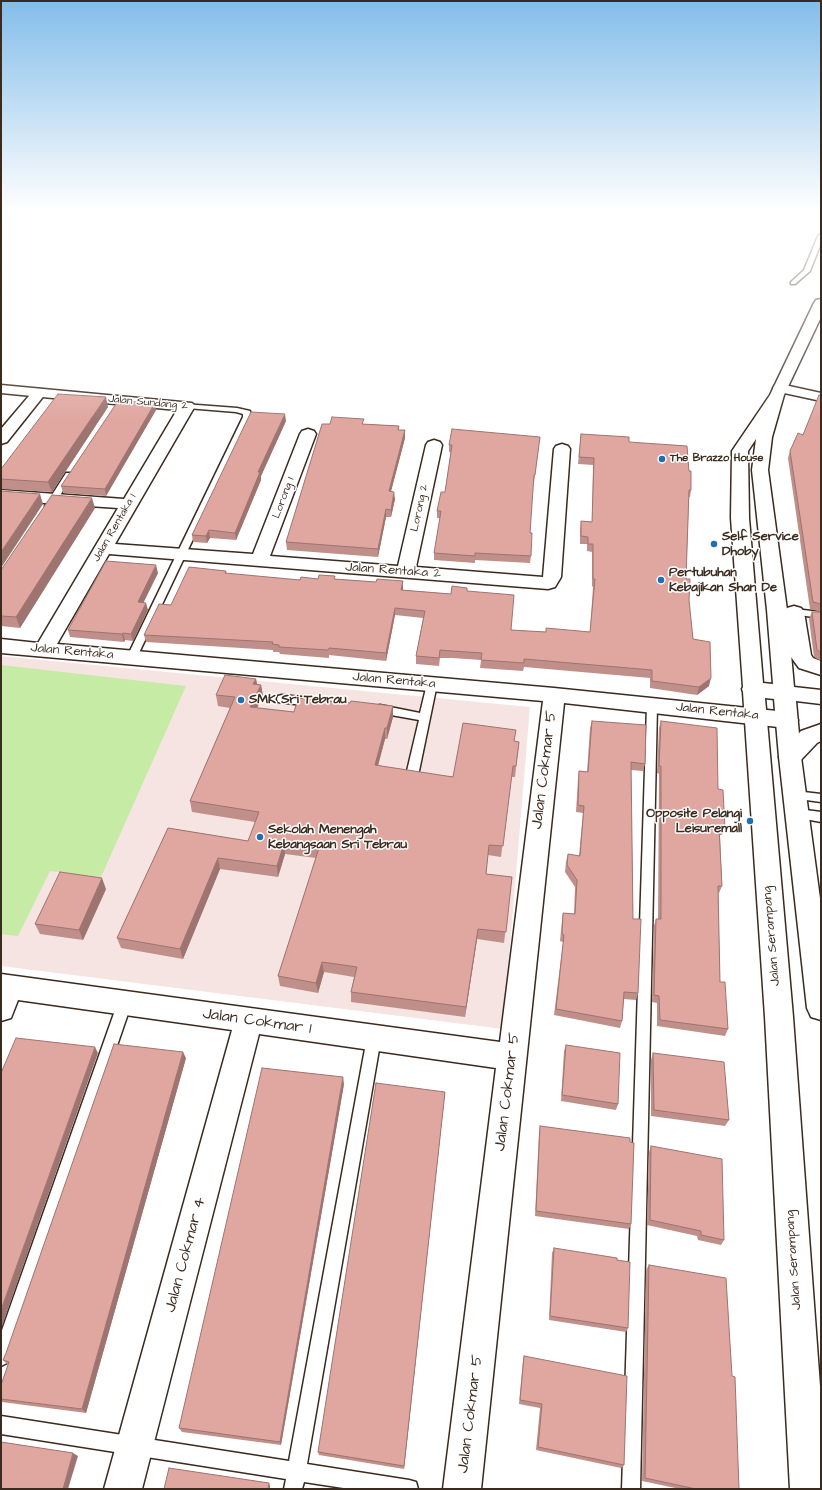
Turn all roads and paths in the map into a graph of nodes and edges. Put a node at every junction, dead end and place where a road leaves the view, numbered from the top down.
1 (821, 303) edge
2 (779, 391) junction
3 (39, 392) junction
4 (4, 393) edge
5 (821, 397) edge
6 (187, 406) junction
7 (308, 434) dead end
8 (1, 439) edge
9 (434, 445) dead end
10 (562, 449) dead end
11 (76, 466) edge
12 (1, 495) edge
13 (129, 504) junction
14 (50, 506) junction
15 (103, 548) junction
16 (181, 555) junction
17 (259, 562) junction
18 (406, 572) junction
19 (794, 612) joint
20 (821, 615) edge
21 (1, 646) edge
22 (44, 649) junction
23 (132, 657) junction
24 (821, 668) edge
25 (432, 684) junction
26 (785, 693) junction
27 (554, 695) junction
28 (821, 697) edge
29 (282, 699) dead end
30 (318, 702) edge
31 (754, 703) junction
32 (652, 706) junction
33 (370, 708) edge
34 (424, 717) junction
35 (787, 720) junction
36 (821, 732) edge
37 (790, 757) junction
38 (413, 771) edge
39 (821, 798) edge
40 (805, 808) edge
41 (4, 994) edge
42 (125, 1002) junction
43 (821, 1008) edge
44 (248, 1021) junction
45 (374, 1038) junction
46 (512, 1057) junction
47 (1, 1358) edge
48 (1, 1425) edge
49 (134, 1446) junction
50 (296, 1471) junction
51 (123, 1489) edge
52 (293, 1489) edge
53 (409, 1489) edge
54 (462, 1489) edge
55 (631, 1489) edge
56 (809, 1489) edge

1 - 2 street, Jalan Serampang
2 - 5 street
2 - 26 street, Jalan Serampang
2 - 31 street, Jalan Serampang
3 - 4 street, Jalan Sundang 2
3 - 6 street, Jalan Sundang 2
3 - 8 street
6 - 13 street, Jalan Rentaka 1
6 - 16 lane, Jalan Sundang 2
7 - 17 street, Lorong 1
9 - 18 street, Lorong 2
10 - 18 street, Jalan Rentaka 2
11 - 14 lane
12 - 14 street
13 - 14 street
13 - 15 street, Jalan Rentaka 1
15 - 16 street, Jalan Rentaka 2
15 - 22 street, Jalan Rentaka 1
16 - 17 street, Jalan Rentaka 2
16 - 23 lane
17 - 18 street, Jalan Rentaka 2
19 - 20 lane
19 - 24 street
21 - 22 street, Jalan Rentaka
22 - 23 street, Jalan Rentaka
23 - 25 street, Jalan Rentaka
25 - 27 street, Jalan Rentaka
25 - 34 lane
26 - 28 street
26 - 31 street
26 - 35 street, Jalan Serampang
27 - 32 street, Jalan Rentaka
27 - 46 street, Jalan Cokmar 5
29 - 30 lane
31 - 32 street, Jalan Rentaka
31 - 35 street, Jalan Rentaka
31 - 56 street, Jalan Serampang
32 - 55 lane
33 - 34 lane
34 - 38 lane
35 - 37 street, Jalan Serampang
36 - 37 street
37 - 40 street, Jalan Serampang
39 - 40 lane
40 - 43 street, Jalan Serampang
41 - 42 street, Jalan Cokmar 1
42 - 44 street, Jalan Cokmar 1
42 - 47 lane
44 - 45 street, Jalan Cokmar 1
44 - 49 street, Jalan Cokmar 4
45 - 46 street, Jalan Cokmar 1
45 - 50 lane
46 - 54 street, Jalan Cokmar 5
48 - 49 lane
49 - 50 lane
49 - 51 street, Jalan Cokmar 4
50 - 52 lane
50 - 53 lane

